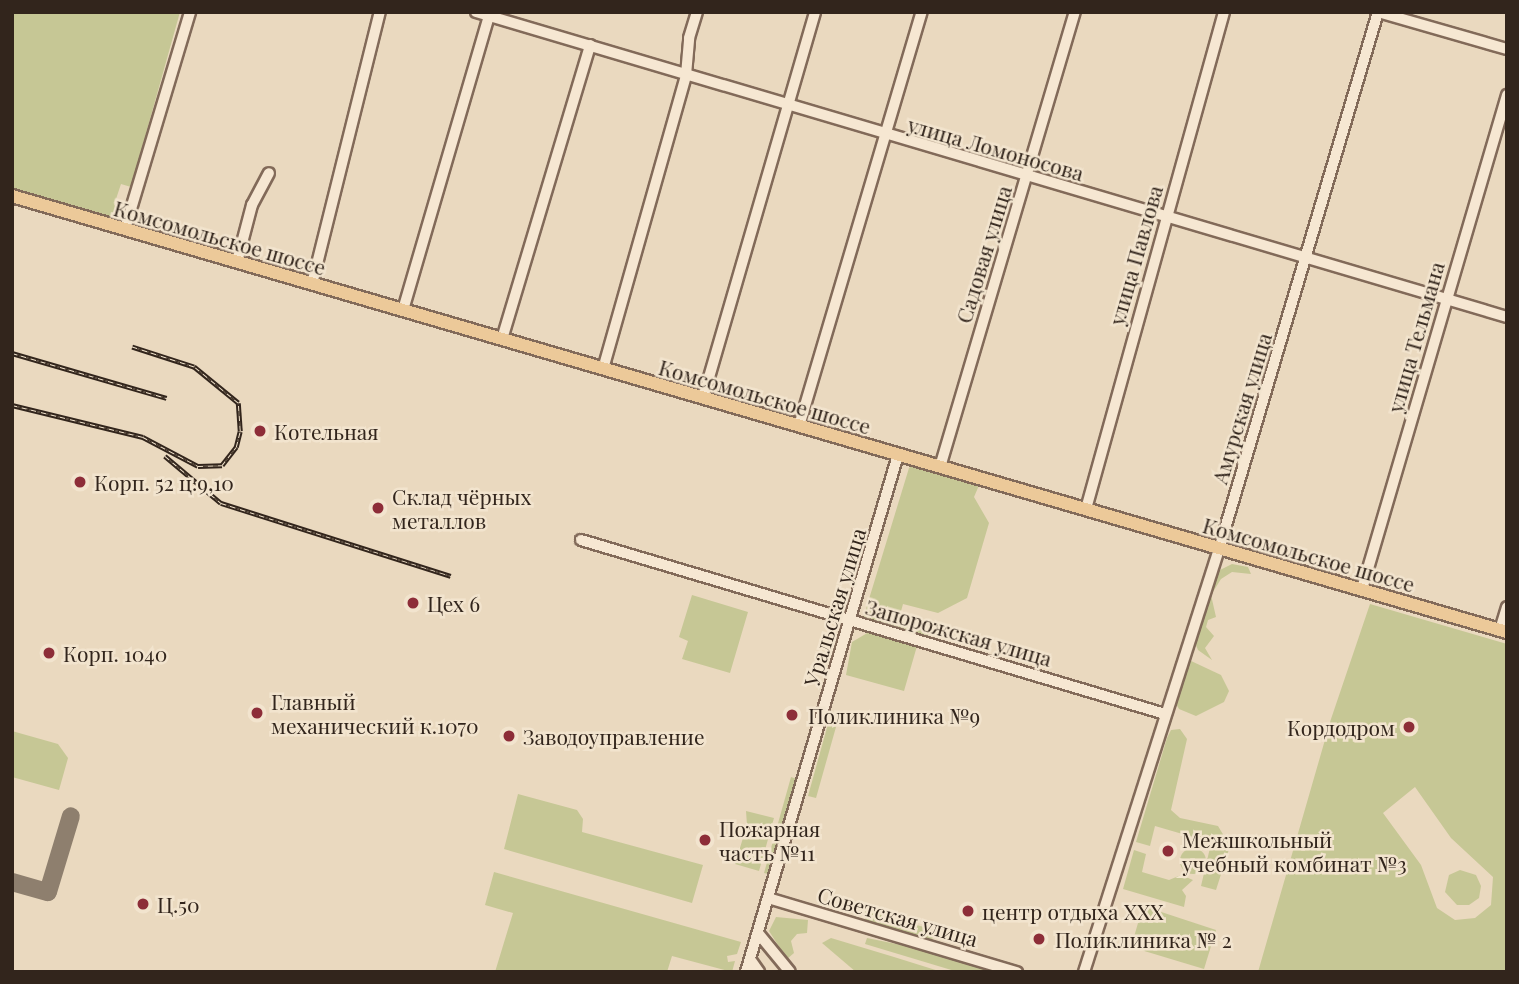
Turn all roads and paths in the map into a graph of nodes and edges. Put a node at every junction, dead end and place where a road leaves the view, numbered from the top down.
1 (190, 12) edge
2 (380, 12) edge
3 (476, 12) edge
4 (697, 12) edge
5 (815, 12) edge
6 (922, 12) edge
7 (1075, 12) edge
8 (1224, 12) edge
9 (1378, 12) edge
10 (489, 14) edge
11 (590, 45) junction
12 (1507, 48) edge
13 (686, 75) junction
14 (1507, 95) edge
15 (790, 107) junction
16 (886, 136) junction
17 (269, 173) dead end
18 (1026, 177) junction
19 (12, 196) edge
20 (1166, 217) junction
21 (125, 229) junction
22 (1307, 258) junction
23 (237, 262) junction
24 (312, 284) junction
25 (1446, 298) junction
26 (403, 310) junction
27 (1507, 317) edge
28 (502, 339) junction
29 (603, 369) junction
30 (703, 398) junction
31 (799, 426) junction
32 (898, 455) junction
33 (940, 467) junction
34 (1086, 509) junction
35 (581, 540) dead end
36 (1218, 548) junction
37 (1362, 590) junction
38 (1507, 607) edge
39 (850, 621) junction
40 (1503, 631) edge
41 (1165, 714) junction
42 (768, 898) junction
43 (758, 933) junction
44 (750, 959) junction
45 (746, 972) edge
46 (760, 972) edge
47 (790, 972) edge
48 (1017, 972) edge
49 (1084, 972) edge

1 - 21 street
2 - 24 street
3 - 10 street, улица Ломоносова
4 - 13 street
5 - 15 street
6 - 16 street
7 - 18 street, Садовая улица
8 - 20 street, улица Павлова
9 - 12 street
9 - 22 street, Амурская улица
10 - 11 street, улица Ломоносова
10 - 26 street
11 - 13 street, улица Ломоносова
11 - 28 street
13 - 15 street, улица Ломоносова
13 - 29 street
14 - 25 street, улица Тельмана
15 - 16 street, улица Ломоносова
15 - 30 street
16 - 18 street, улица Ломоносова
16 - 31 street
17 - 23 street
18 - 20 street, улица Ломоносова
18 - 33 street, Садовая улица
19 - 21 main road, Комсомольское шоссе
20 - 22 street, улица Ломоносова
20 - 34 street, улица Павлова
21 - 23 main road, Комсомольское шоссе
22 - 25 street, улица Ломоносова
22 - 36 street, Амурская улица
23 - 24 main road, Комсомольское шоссе
24 - 26 main road, Комсомольское шоссе
25 - 27 street, улица Ломоносова
25 - 37 street, улица Тельмана
26 - 28 main road, Комсомольское шоссе
28 - 29 main road, Комсомольское шоссе
29 - 30 main road, Комсомольское шоссе
30 - 31 main road, Комсомольское шоссе
31 - 32 main road, Комсомольское шоссе
32 - 33 main road, Комсомольское шоссе
32 - 39 street, Уральская улица
33 - 34 main road, Комсомольское шоссе
34 - 36 main road, Комсомольское шоссе
35 - 39 street, Запорожская улица
36 - 37 main road, Комсомольское шоссе
36 - 41 street, Амурская улица
37 - 40 main road, Комсомольское шоссе
38 - 40 street
39 - 41 street, Запорожская улица
39 - 42 street, Уральская улица
41 - 49 street, Амурская улица
42 - 43 street, Уральская улица
42 - 48 street, Советская улица
43 - 44 street, Уральская улица
43 - 47 street
44 - 45 street, Уральская улица
44 - 46 street

